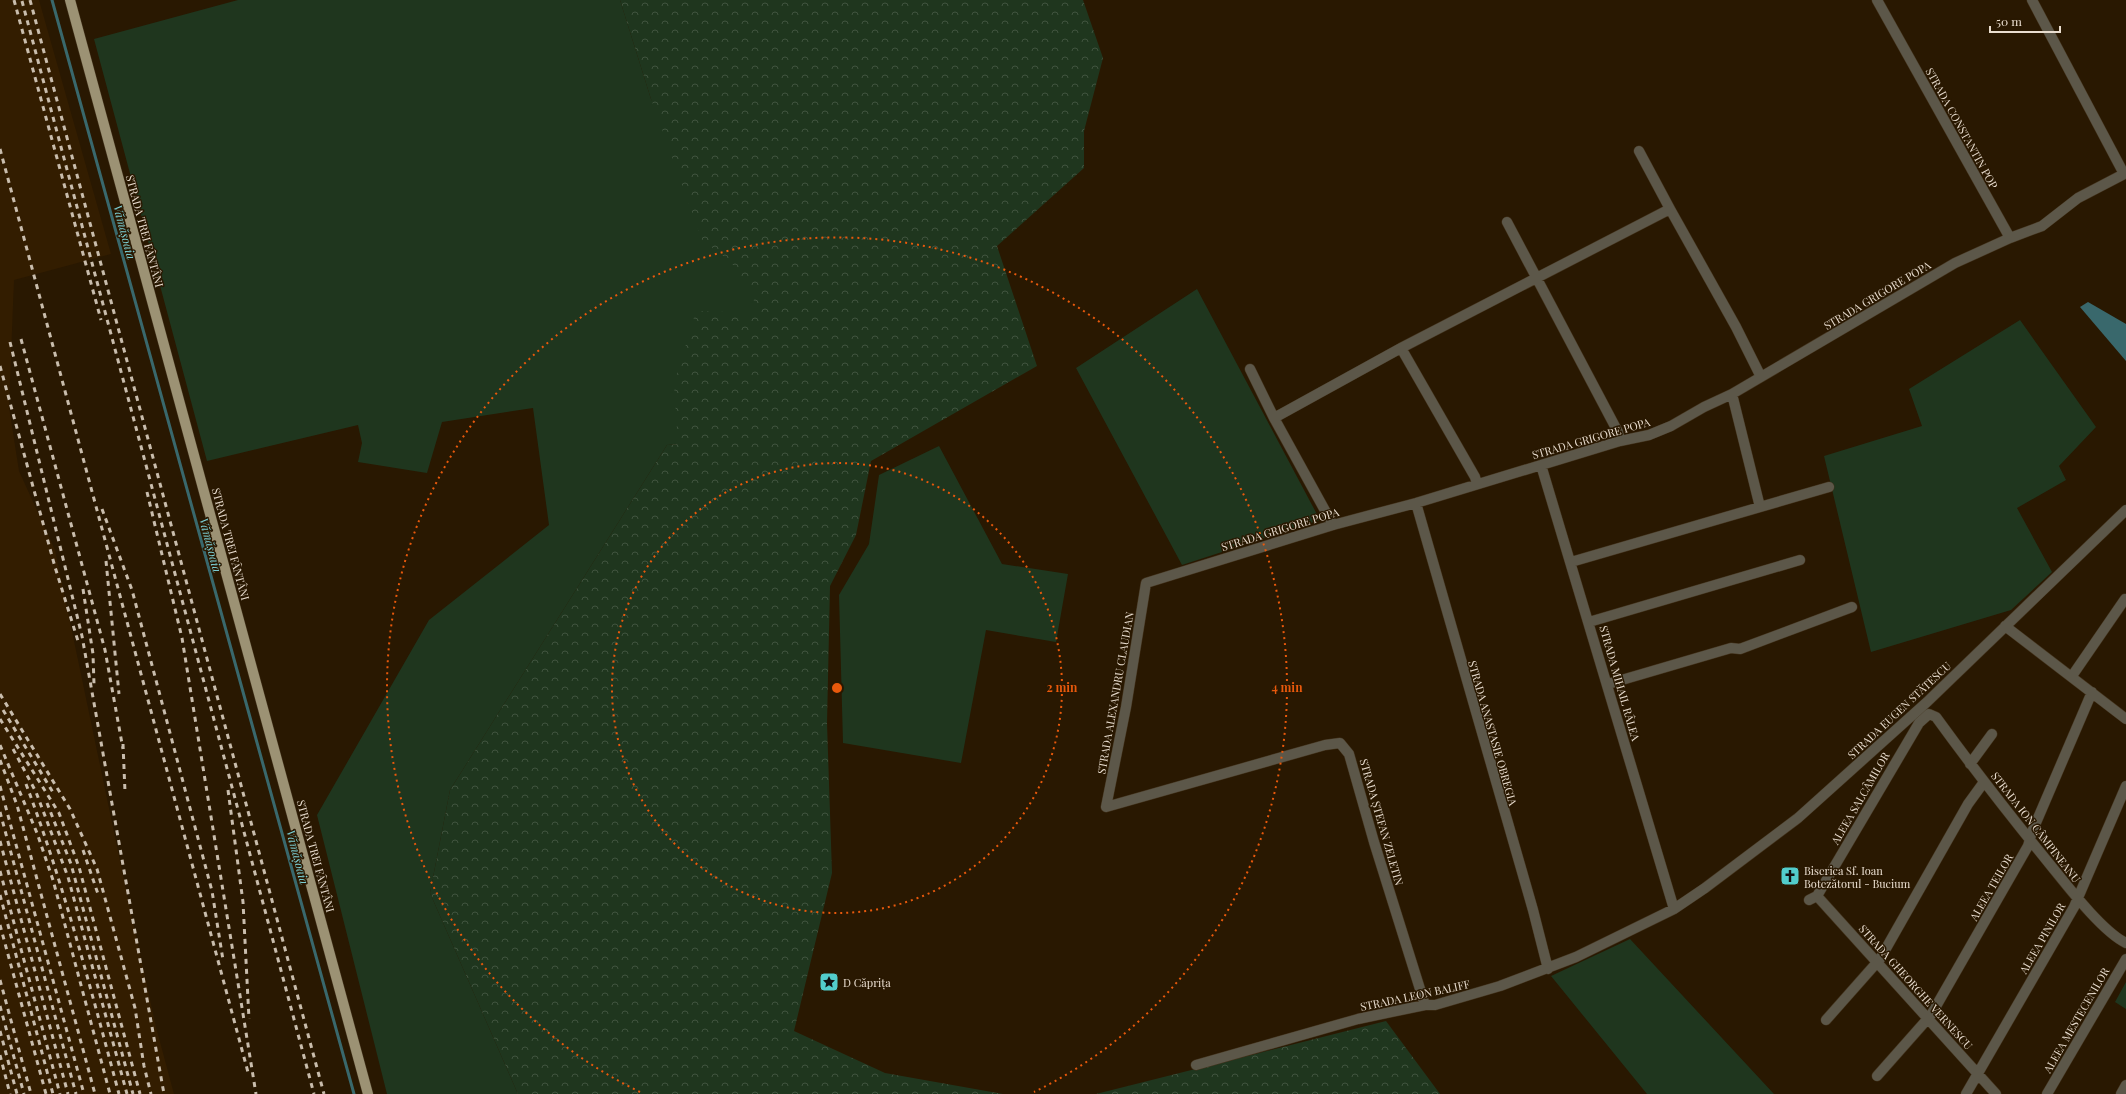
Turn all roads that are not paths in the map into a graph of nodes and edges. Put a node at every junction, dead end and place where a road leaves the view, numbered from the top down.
1 (70, 0) edge
2 (1877, 0) edge
3 (2032, 0) edge
4 (1639, 151) dead end
5 (2125, 174) edge
6 (1670, 209) junction
7 (1507, 222) dead end
8 (2010, 238) junction
9 (1537, 277) junction
10 (1401, 348) junction
11 (1250, 368) dead end
12 (1761, 378) junction
13 (1732, 394) junction
14 (1274, 418) junction
15 (1620, 441) junction
16 (1541, 464) junction
17 (1477, 484) junction
18 (1829, 487) dead end
19 (1416, 504) junction
20 (1760, 507) junction
21 (2126, 510) edge
22 (1333, 525) junction
23 (1800, 560) dead end
24 (1571, 562) junction
25 (1146, 583) joint
26 (2125, 599) edge
27 (1852, 607) dead end
28 (1589, 622) junction
29 (2005, 626) junction
30 (2072, 676) junction
31 (1608, 684) junction
32 (2092, 692) junction
33 (1936, 717) joint
34 (2126, 718) edge
35 (1992, 734) dead end
36 (1970, 764) junction
37 (1984, 782) junction
38 (2126, 786) edge
39 (1106, 807) joint
40 (2029, 839) junction
41 (1813, 898) joint
42 (2078, 899) junction
43 (1674, 909) junction
44 (2126, 943) edge
45 (2126, 959) edge
46 (1878, 962) junction
47 (1548, 969) junction
48 (1425, 1005) junction
49 (1928, 1019) junction
50 (1826, 1020) dead end
51 (1196, 1065) dead end
52 (1978, 1074) junction
53 (1877, 1076) dead end
54 (2126, 1085) edge
55 (368, 1094) edge
56 (1966, 1094) edge
57 (1996, 1094) edge
58 (2047, 1094) edge
59 (2121, 1094) edge

1 - 55 main road, STRADA TREI FÂNTÂNI
2 - 8 street, STRADA CONSTANTIN POP
3 - 5 street
4 - 6 street
5 - 8 street
6 - 9 street
6 - 12 street
7 - 9 street
8 - 12 street, STRADA GRIGORE POPA
9 - 10 street
9 - 15 street
10 - 14 street
10 - 17 street
11 - 14 street
12 - 13 street, STRADA GRIGORE POPA
13 - 15 street, STRADA GRIGORE POPA
13 - 20 street
14 - 22 street
15 - 16 street, STRADA GRIGORE POPA
16 - 17 street, STRADA GRIGORE POPA
16 - 24 street, STRADA MIHAIL RÂLEA
17 - 19 street, STRADA GRIGORE POPA
18 - 20 street
19 - 22 street, STRADA GRIGORE POPA
19 - 47 street, STRADA ANASTASIE OBREGIA
20 - 24 street
21 - 29 street, STRADA EUGEN STĂTESCU
22 - 25 street, STRADA GRIGORE POPA
23 - 28 street
24 - 28 street, STRADA MIHAIL RÂLEA
25 - 39 street, STRADA ALEXANDRU CLAUDIAN
26 - 30 street
27 - 31 street
28 - 31 street, STRADA MIHAIL RÂLEA
29 - 30 street
29 - 43 street, STRADA EUGEN STĂTESCU
30 - 32 street
31 - 43 street, STRADA MIHAIL RÂLEA
32 - 34 street
32 - 40 street, ALEEA TEILOR
33 - 36 street, STRADA ION CÂMPINEANU
33 - 41 street, ALEEA SALCÂMILOR
35 - 36 street
36 - 37 street, STRADA ION CÂMPINEANU
37 - 40 street, STRADA ION CÂMPINEANU
37 - 46 street
38 - 42 street, ALEEA PINILOR
39 - 48 street, STRADA ȘTEFAN ZELETIN
40 - 42 street, STRADA ION CÂMPINEANU
40 - 49 street, ALEEA TEILOR
41 - 46 street, STRADA GHEORGHE VERNESCU
42 - 44 street, STRADA ION CÂMPINEANU
42 - 52 street, ALEEA PINILOR
43 - 47 street, STRADA LEON BALIFF
45 - 58 street, ALEEA MESTECENILOR
46 - 49 street, STRADA GHEORGHE VERNESCU
46 - 50 street
47 - 48 street, STRADA LEON BALIFF
48 - 51 street, STRADA LEON BALIFF
49 - 52 street, STRADA GHEORGHE VERNESCU
49 - 53 street, ALEEA TEILOR
52 - 56 street, ALEEA PINILOR
52 - 57 street, STRADA GHEORGHE VERNESCU
54 - 59 street

